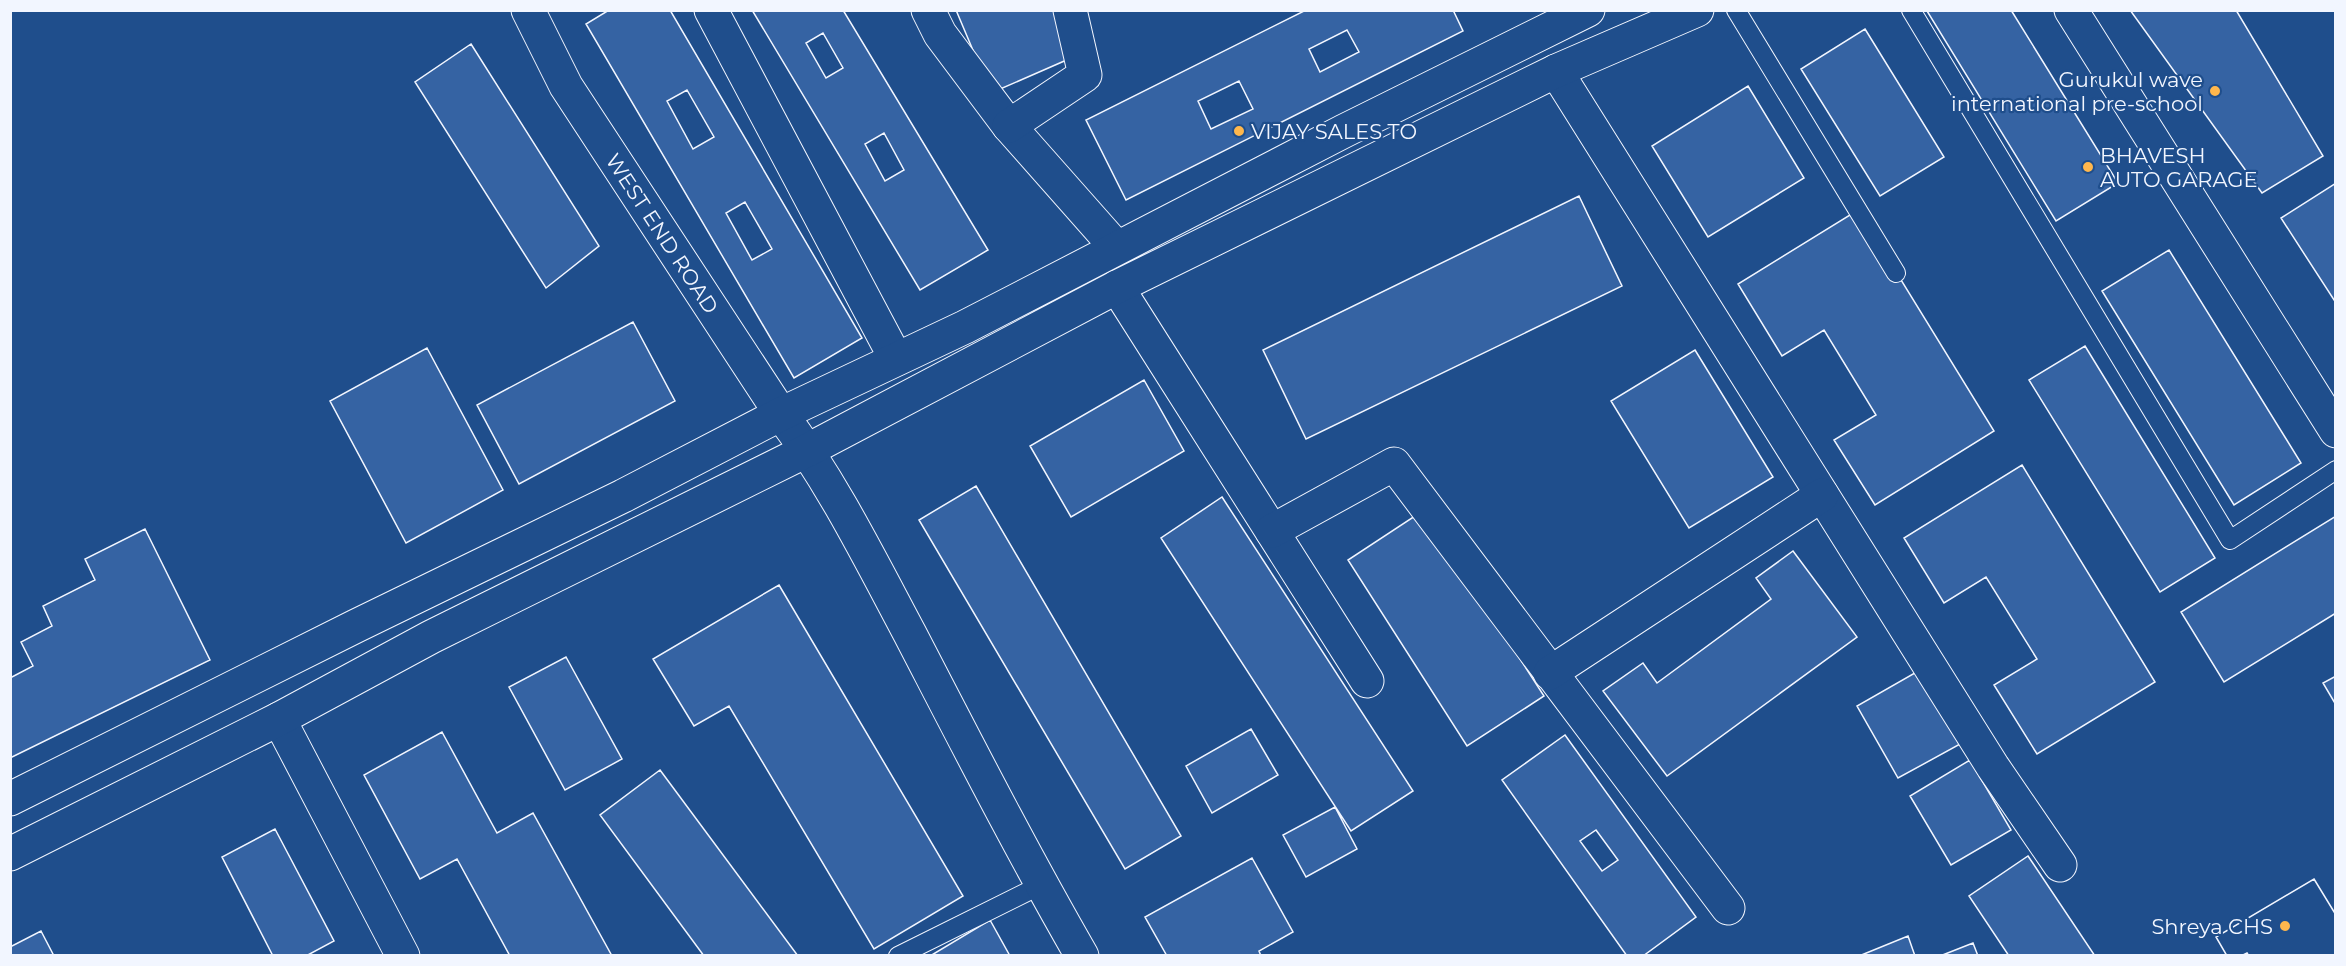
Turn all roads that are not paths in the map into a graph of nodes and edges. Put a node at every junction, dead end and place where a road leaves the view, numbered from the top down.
1 (528, 10) edge
2 (711, 10) edge
3 (928, 10) edge
4 (1070, 10) edge
5 (1588, 10) edge
6 (1697, 10) edge
7 (1736, 10) edge
8 (1911, 10) edge
9 (2071, 10) edge
10 (1556, 71) junction
11 (1009, 126) junction
12 (1116, 246) junction
13 (1896, 273) dead end
14 (1117, 287) junction
15 (896, 359) junction
16 (782, 414) junction
17 (2336, 431) edge
18 (808, 450) junction
19 (2336, 470) edge
20 (1822, 495) junction
21 (1272, 531) junction
22 (381, 614) junction
23 (401, 653) junction
24 (1550, 673) junction
25 (1367, 681) dead end
26 (279, 719) junction
27 (10, 799) edge
28 (10, 854) edge
29 (2060, 866) dead end
30 (1041, 885) junction
31 (1728, 908) dead end
32 (403, 956) edge
33 (898, 956) edge
34 (1082, 956) edge

1 - 16 street, WEST END ROAD
2 - 15 street
3 - 11 street
4 - 11 street
5 - 12 street
6 - 10 street
7 - 13 lane
8 - 19 lane
9 - 17 street
10 - 14 street
10 - 20 street
11 - 12 street
12 - 15 street
14 - 18 street
14 - 21 street
15 - 16 street
16 - 18 street, WEST END ROAD
16 - 22 street
18 - 23 street
18 - 30 street, WEST END ROAD
20 - 24 street
20 - 29 street
21 - 24 street
21 - 25 street
22 - 23 street
22 - 27 street
23 - 26 street
24 - 31 street
26 - 28 street
26 - 32 street
30 - 33 lane
30 - 34 street, WEST END ROAD

